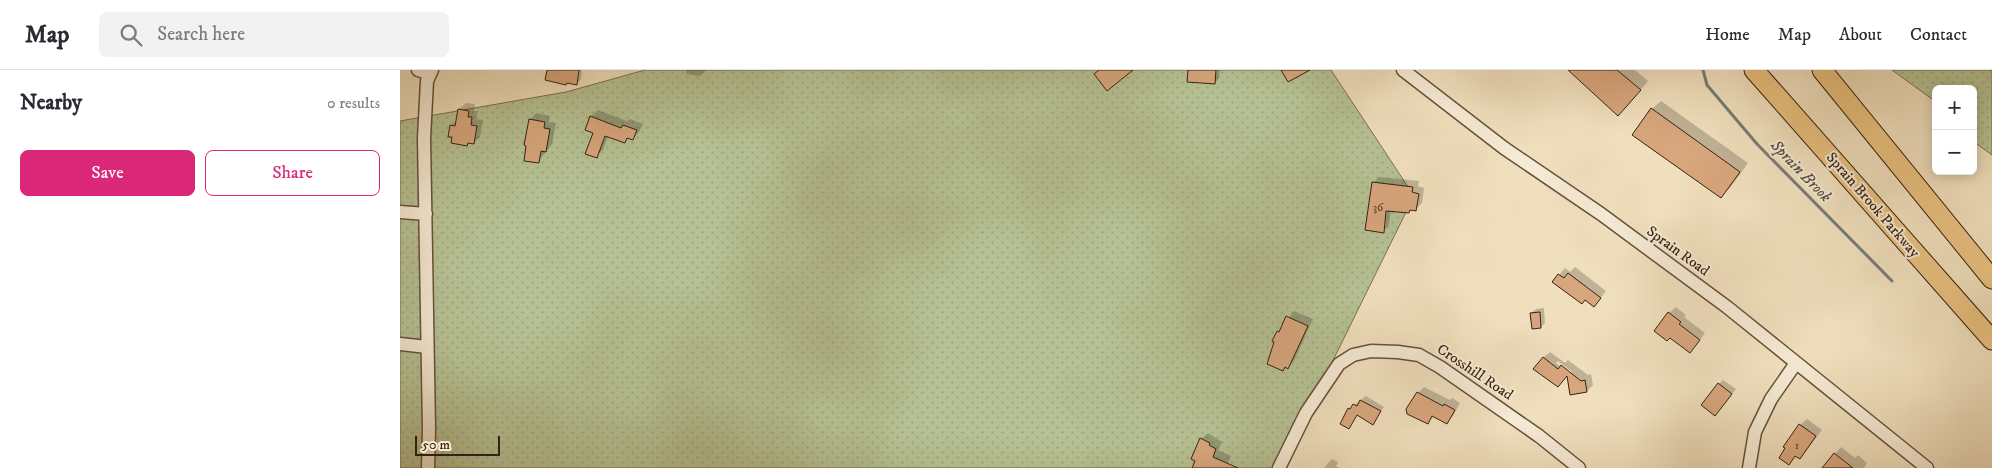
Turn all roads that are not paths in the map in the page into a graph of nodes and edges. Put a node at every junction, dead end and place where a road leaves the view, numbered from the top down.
1 (418, 70) edge
2 (1403, 70) edge
3 (1754, 70) edge
4 (1822, 70) edge
5 (431, 72) edge
6 (400, 212) edge
7 (426, 214) junction
8 (1992, 279) edge
9 (1992, 340) edge
10 (400, 344) edge
11 (427, 347) junction
12 (1796, 363) junction
13 (428, 468) edge
14 (1279, 468) edge
15 (1579, 468) edge
16 (1748, 468) edge
17 (1927, 468) edge

1 - 5 street
2 - 12 street, Sprain Road
3 - 9 highway, Sprain Brook Parkway
4 - 8 highway
5 - 7 street
6 - 7 street
7 - 11 street
10 - 11 street
11 - 13 street
12 - 16 street
12 - 17 street, Sprain Road
14 - 15 street, Crosshill Road

